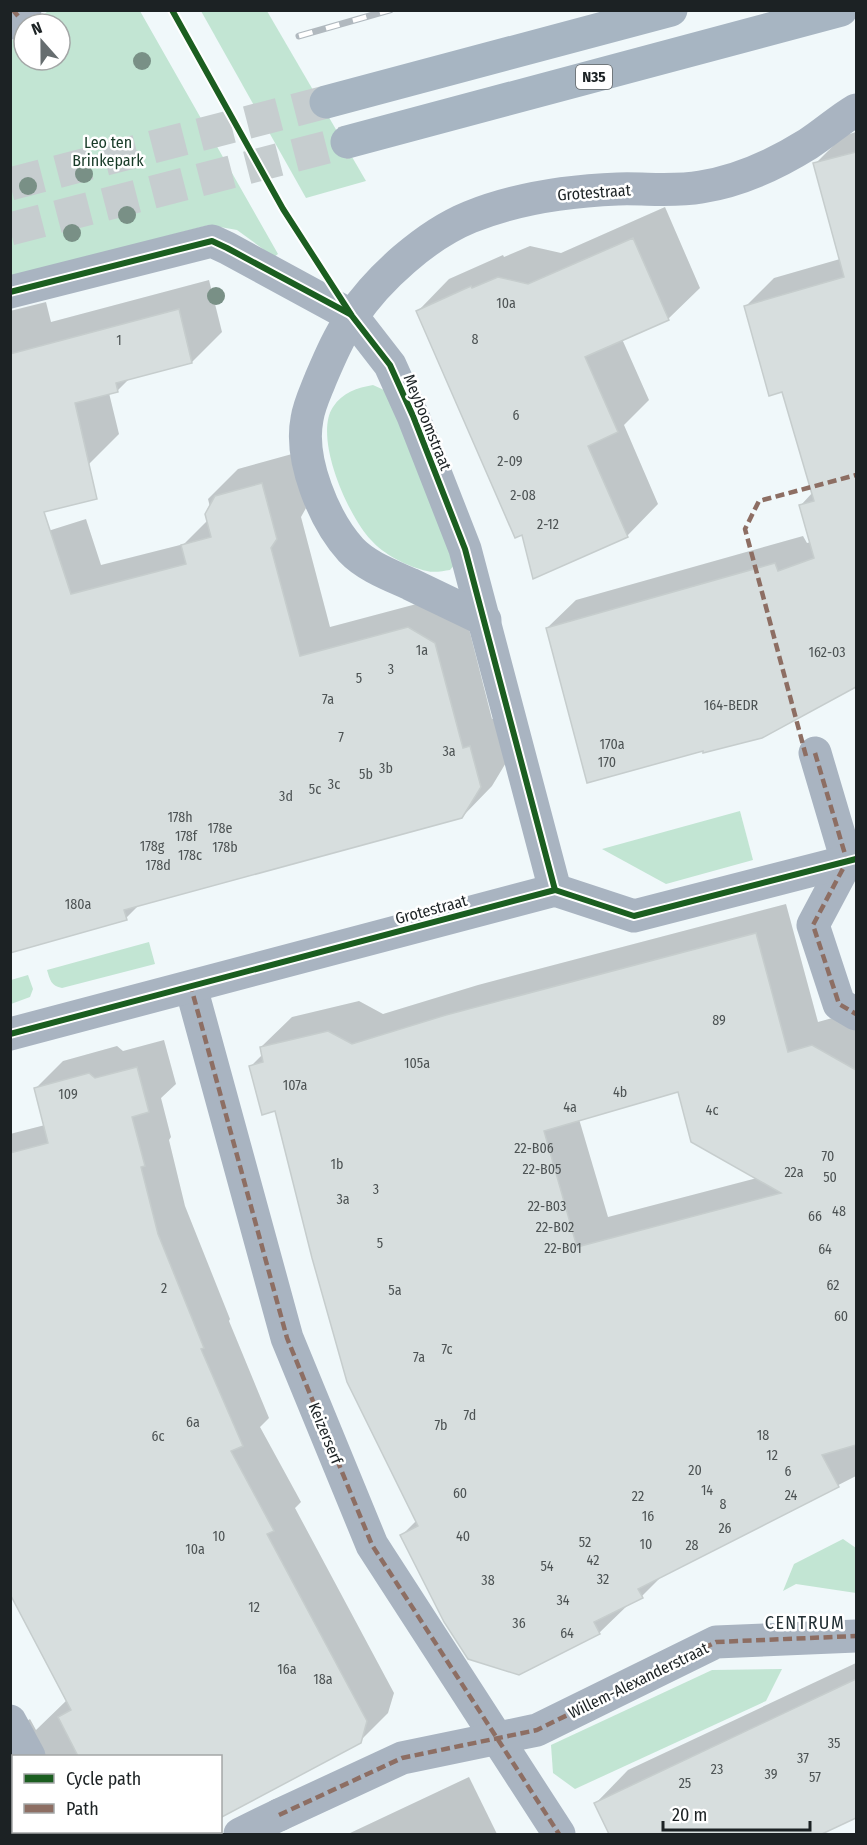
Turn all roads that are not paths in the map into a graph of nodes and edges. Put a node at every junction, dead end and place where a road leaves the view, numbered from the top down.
1 (25, 10) edge
2 (671, 10) edge
3 (841, 10) edge
4 (10, 23) edge
5 (326, 102) tunnel mouth
6 (856, 110) edge
7 (347, 142) tunnel mouth
8 (10, 292) edge
9 (352, 316) junction
10 (485, 620) junction
11 (815, 753) dead end
12 (852, 860) edge
13 (555, 890) junction
14 (191, 987) junction
15 (856, 1014) edge
16 (10, 1034) edge
17 (856, 1636) edge
18 (10, 1721) edge
19 (495, 1738) junction
20 (28, 1755) edge
21 (240, 1834) edge
22 (559, 1834) edge

1 - 4 street
2 - 5 main road
3 - 7 main road, N35
6 - 9 street, Grotestraat
8 - 9 street
9 - 10 street, Meyboomstraat
9 - 10 street
10 - 13 street, Meyboomstraat
11 - 12 street
12 - 13 street
12 - 15 street
13 - 14 street, Grotestraat
14 - 16 street, Grotestraat
14 - 19 street, Keizerserf
17 - 19 street, Willem-Alexanderstraat
18 - 20 street
19 - 21 street, Willem-Alexanderstraat
19 - 22 street, Keizerserf

